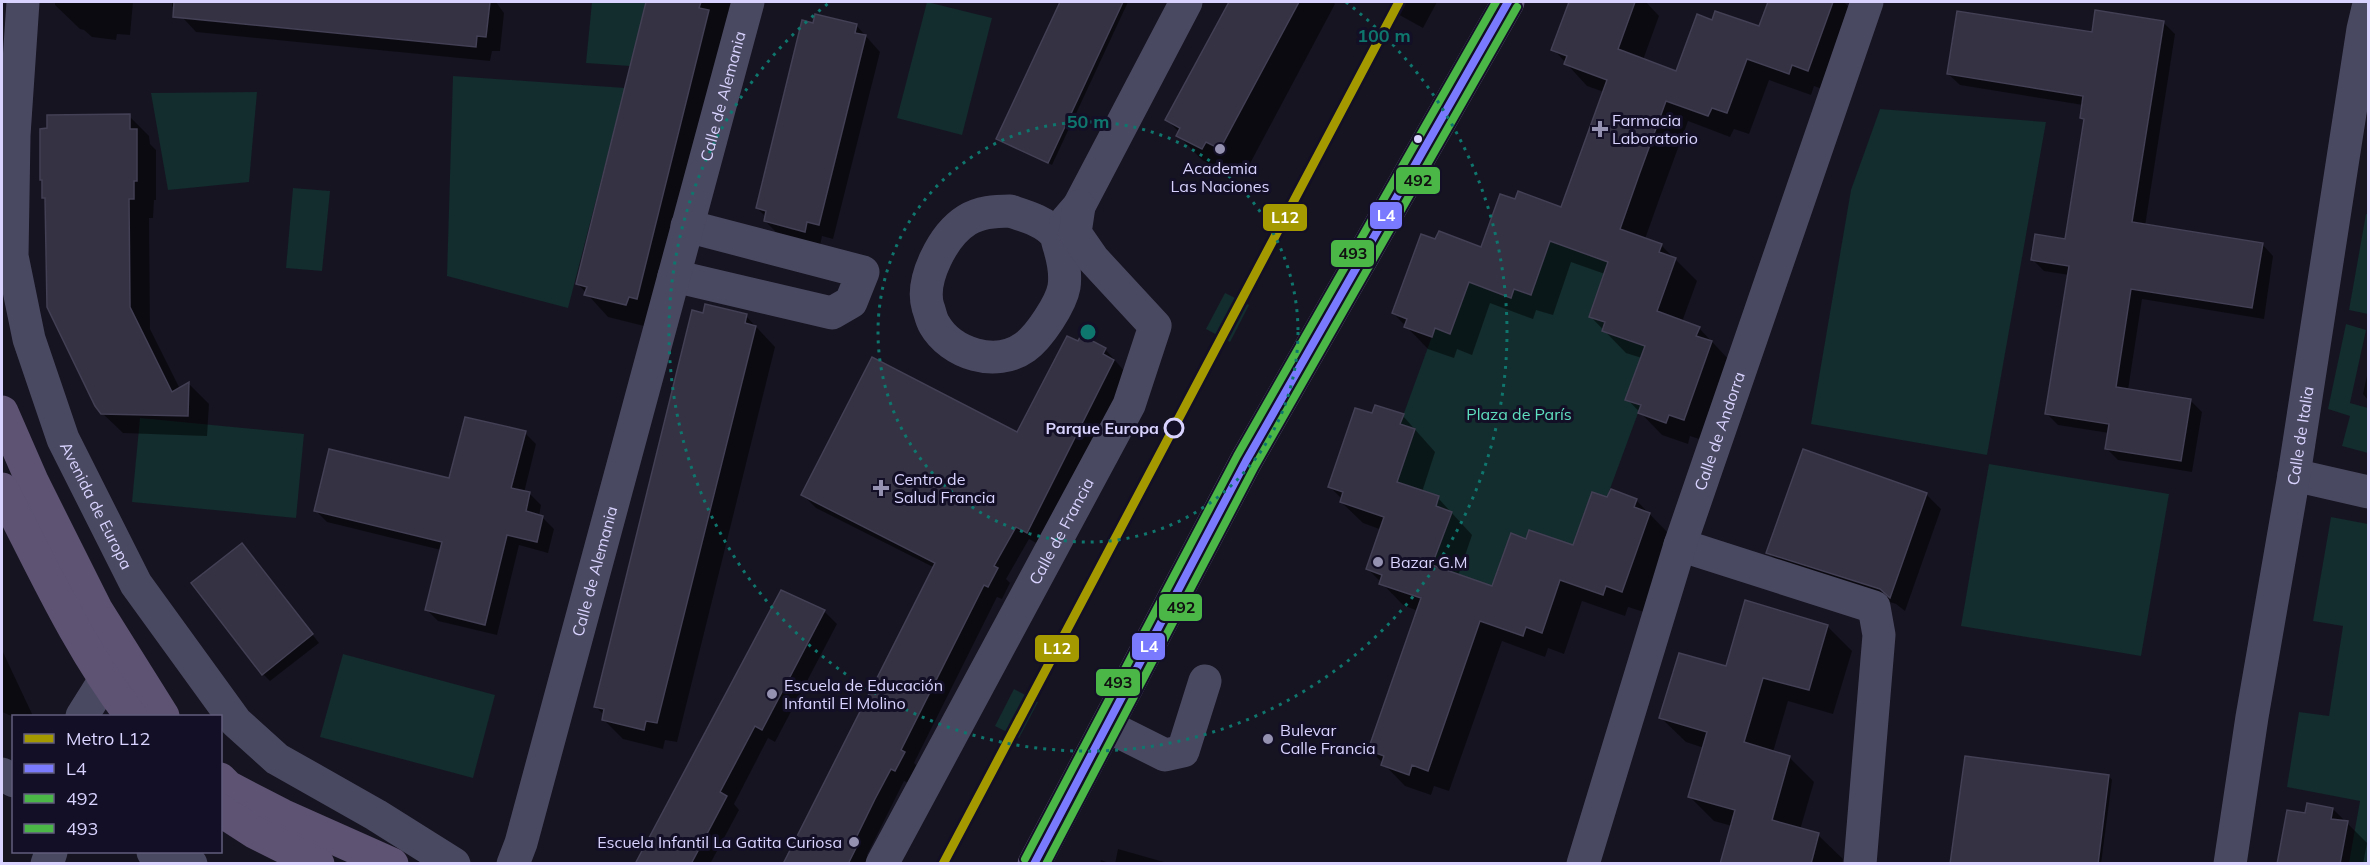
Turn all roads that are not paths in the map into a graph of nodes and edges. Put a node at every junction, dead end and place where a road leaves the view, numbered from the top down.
1 (23, 2) edge
2 (748, 2) edge
3 (1186, 2) edge
4 (1508, 2) edge
5 (1868, 2) edge
6 (2368, 8) edge
7 (1079, 206) junction
8 (687, 226) junction
9 (1055, 234) junction
10 (674, 276) junction
11 (2, 412) edge
12 (2294, 475) junction
13 (2, 489) edge
14 (2368, 492) edge
15 (1680, 545) junction
16 (104, 681) junction
17 (1205, 681) dead end
18 (83, 715) edge
19 (130, 715) edge
20 (162, 715) edge
21 (1107, 726) junction
22 (222, 799) edge
23 (318, 864) edge
24 (392, 864) edge
25 (454, 864) edge
26 (513, 864) edge
27 (882, 864) edge
28 (1034, 864) edge
29 (1583, 864) edge
30 (1860, 864) edge
31 (2230, 864) edge

1 - 25 street, Avenida de Europa
2 - 8 street, Calle de Alemania
3 - 7 street, Calle de Francia
4 - 21 main road
5 - 15 street, Calle de Andorra
6 - 12 street, Calle de Italia
7 - 9 street, Calle de Francia
7 - 27 street, Calle de Francia
8 - 10 street, Calle de Alemania
8 - 10 street
9 - 9 street
10 - 26 street, Calle de Alemania
11 - 20 main road
12 - 14 street
12 - 31 street, Calle de Italia
13 - 16 main road
15 - 29 street, Calle de Andorra
15 - 30 street
16 - 18 street
16 - 19 main road
17 - 21 street
21 - 28 main road
22 - 23 main road
22 - 24 main road

